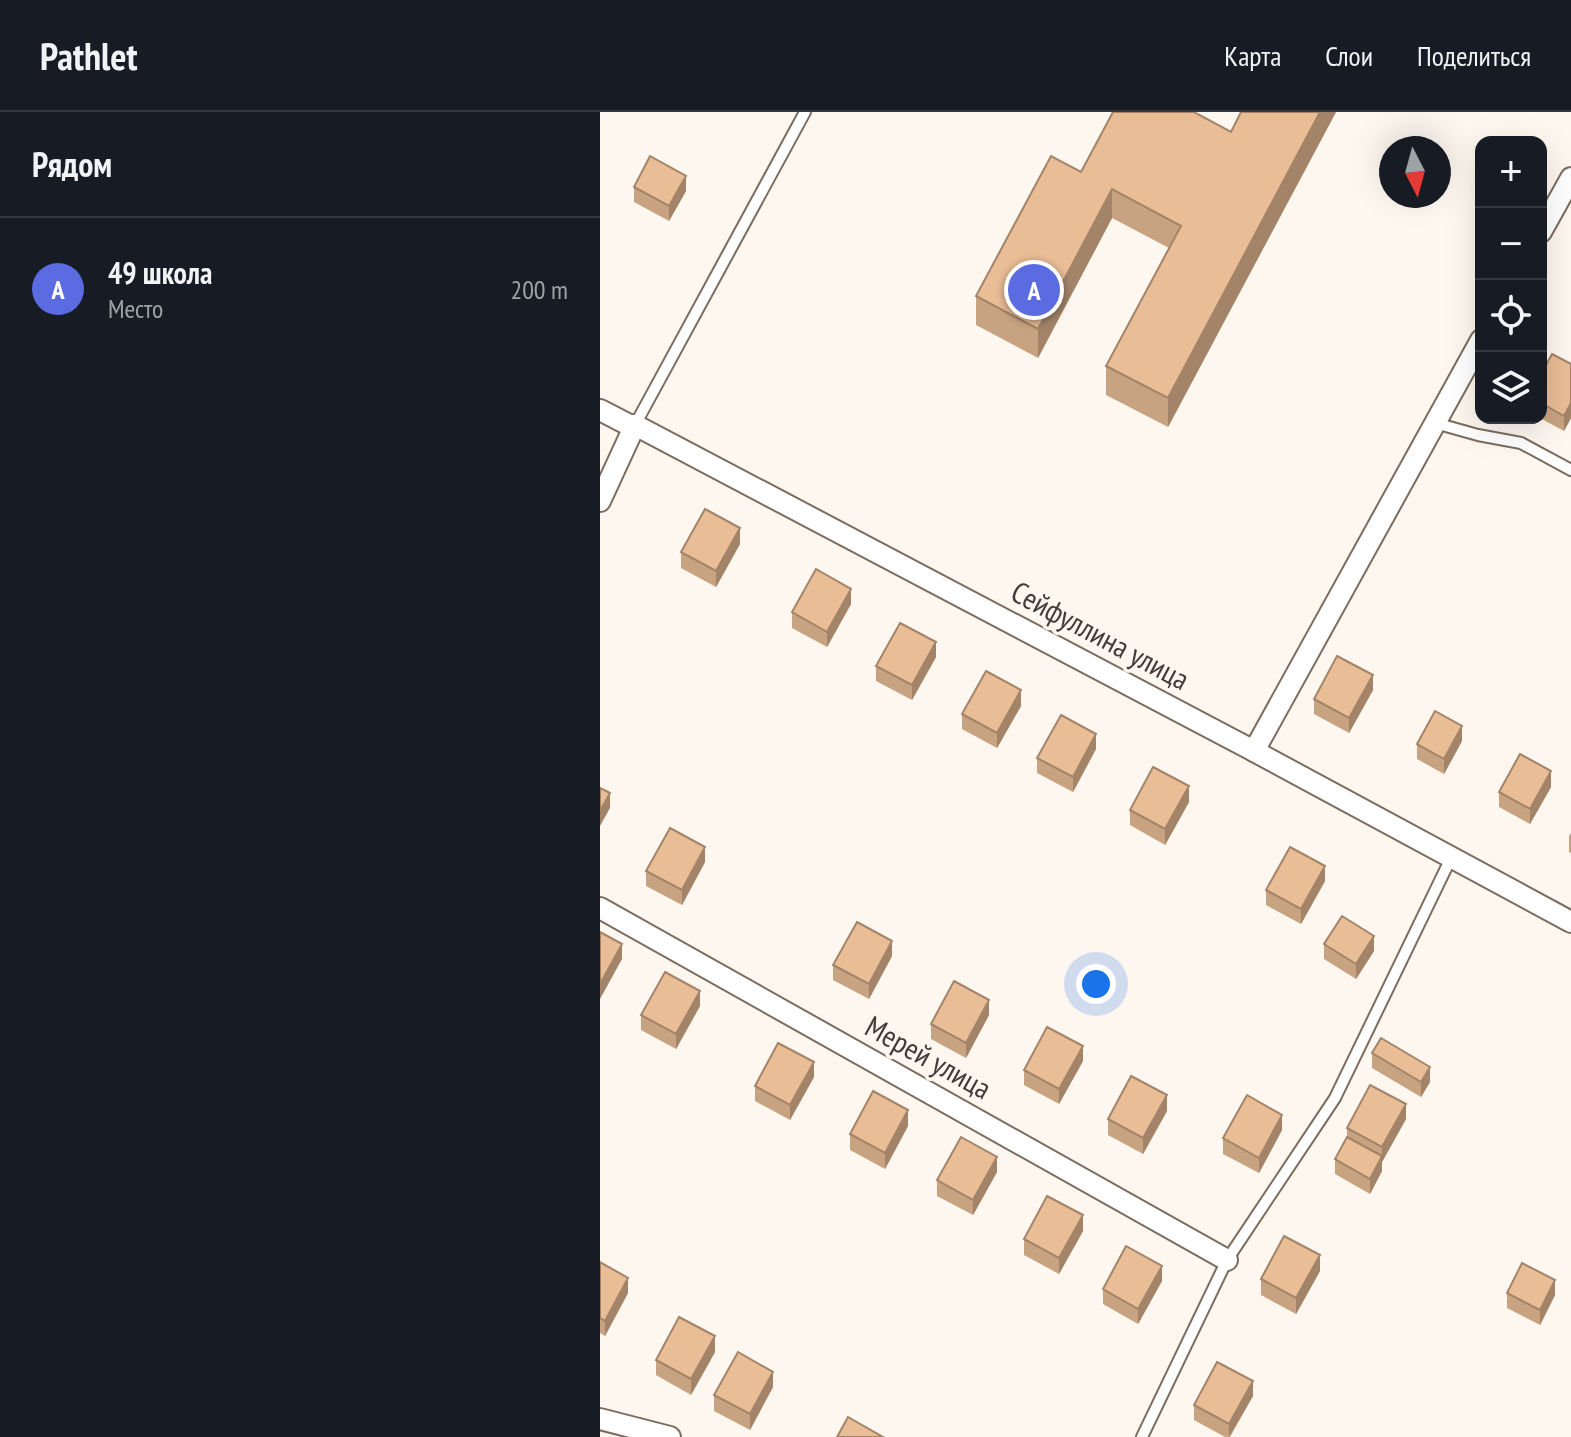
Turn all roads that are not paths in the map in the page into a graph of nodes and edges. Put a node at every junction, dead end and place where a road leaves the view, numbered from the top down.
1 (805, 112) edge
2 (1571, 178) edge
3 (1547, 221) edge
4 (1475, 351) edge
5 (600, 410) edge
6 (1435, 423) junction
7 (635, 425) junction
8 (1571, 470) edge
9 (600, 501) edge
10 (1254, 751) junction
11 (1451, 858) junction
12 (600, 908) edge
13 (1571, 922) edge
14 (1227, 1260) junction
15 (600, 1419) edge
16 (670, 1437) edge
17 (1142, 1437) edge

1 - 7 lane
2 - 3 street
4 - 6 street
5 - 7 street, Сейфуллина улица
6 - 8 lane
6 - 10 street
7 - 9 street
7 - 10 street, Сейфуллина улица
10 - 11 street, Сейфуллина улица
11 - 13 street, Сейфуллина улица
11 - 14 lane
12 - 14 street, Мерей улица
14 - 17 lane
15 - 16 street

